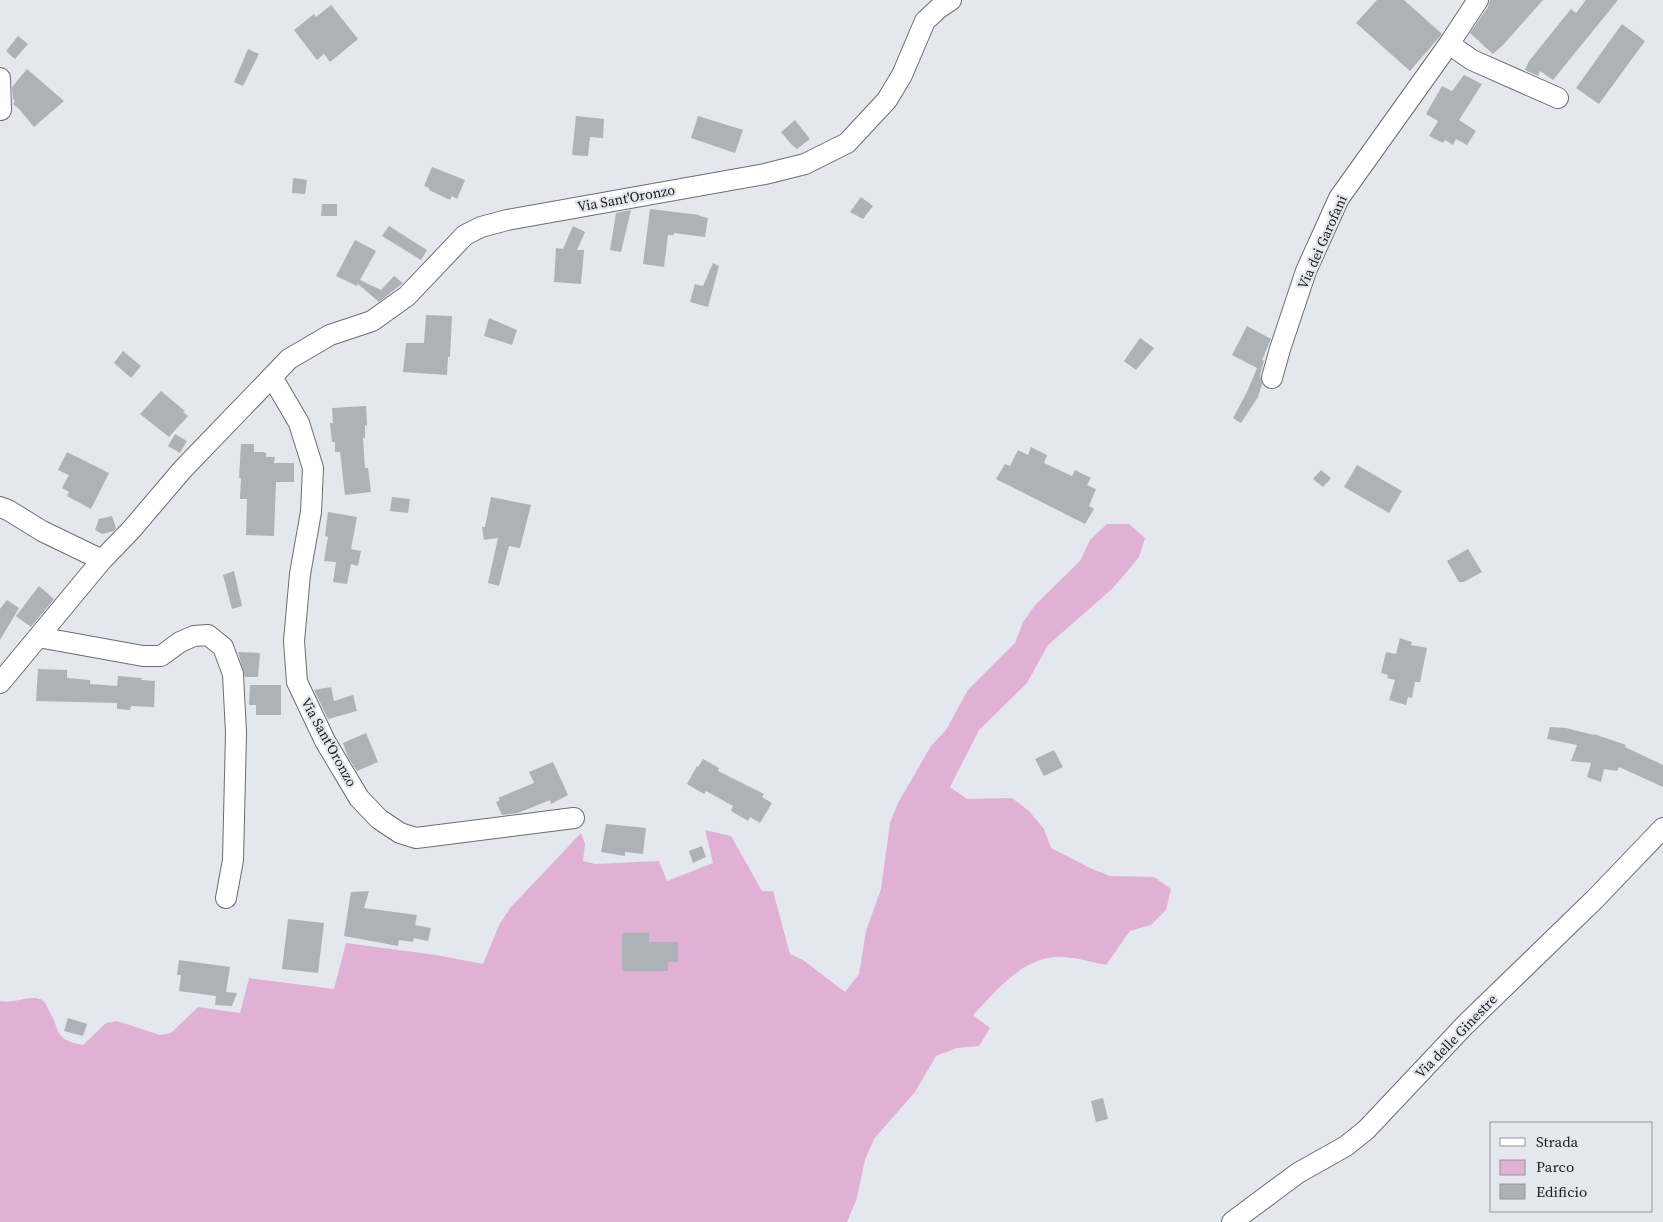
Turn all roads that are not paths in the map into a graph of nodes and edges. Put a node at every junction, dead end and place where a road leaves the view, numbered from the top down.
1 (951, 0) edge
2 (1478, 0) edge
3 (1449, 44) junction
4 (0, 78) edge
5 (1558, 98) dead end
6 (1, 110) edge
7 (272, 377) junction
8 (1272, 378) dead end
9 (0, 507) edge
10 (102, 560) junction
11 (38, 637) junction
12 (0, 683) edge
13 (574, 818) dead end
14 (1663, 828) edge
15 (226, 898) dead end
16 (1232, 1222) edge

1 - 7 street, Via Sant'Oronzo
2 - 3 street, Via dei Garofani
3 - 5 street
3 - 8 street, Via dei Garofani
4 - 6 street
7 - 10 street, Via Sant'Oronzo
7 - 13 street, Via Sant'Oronzo
9 - 10 street
10 - 11 street, Via Sant'Oronzo
11 - 12 street, Via Sant'Oronzo
11 - 15 street
14 - 16 street, Via delle Ginestre

